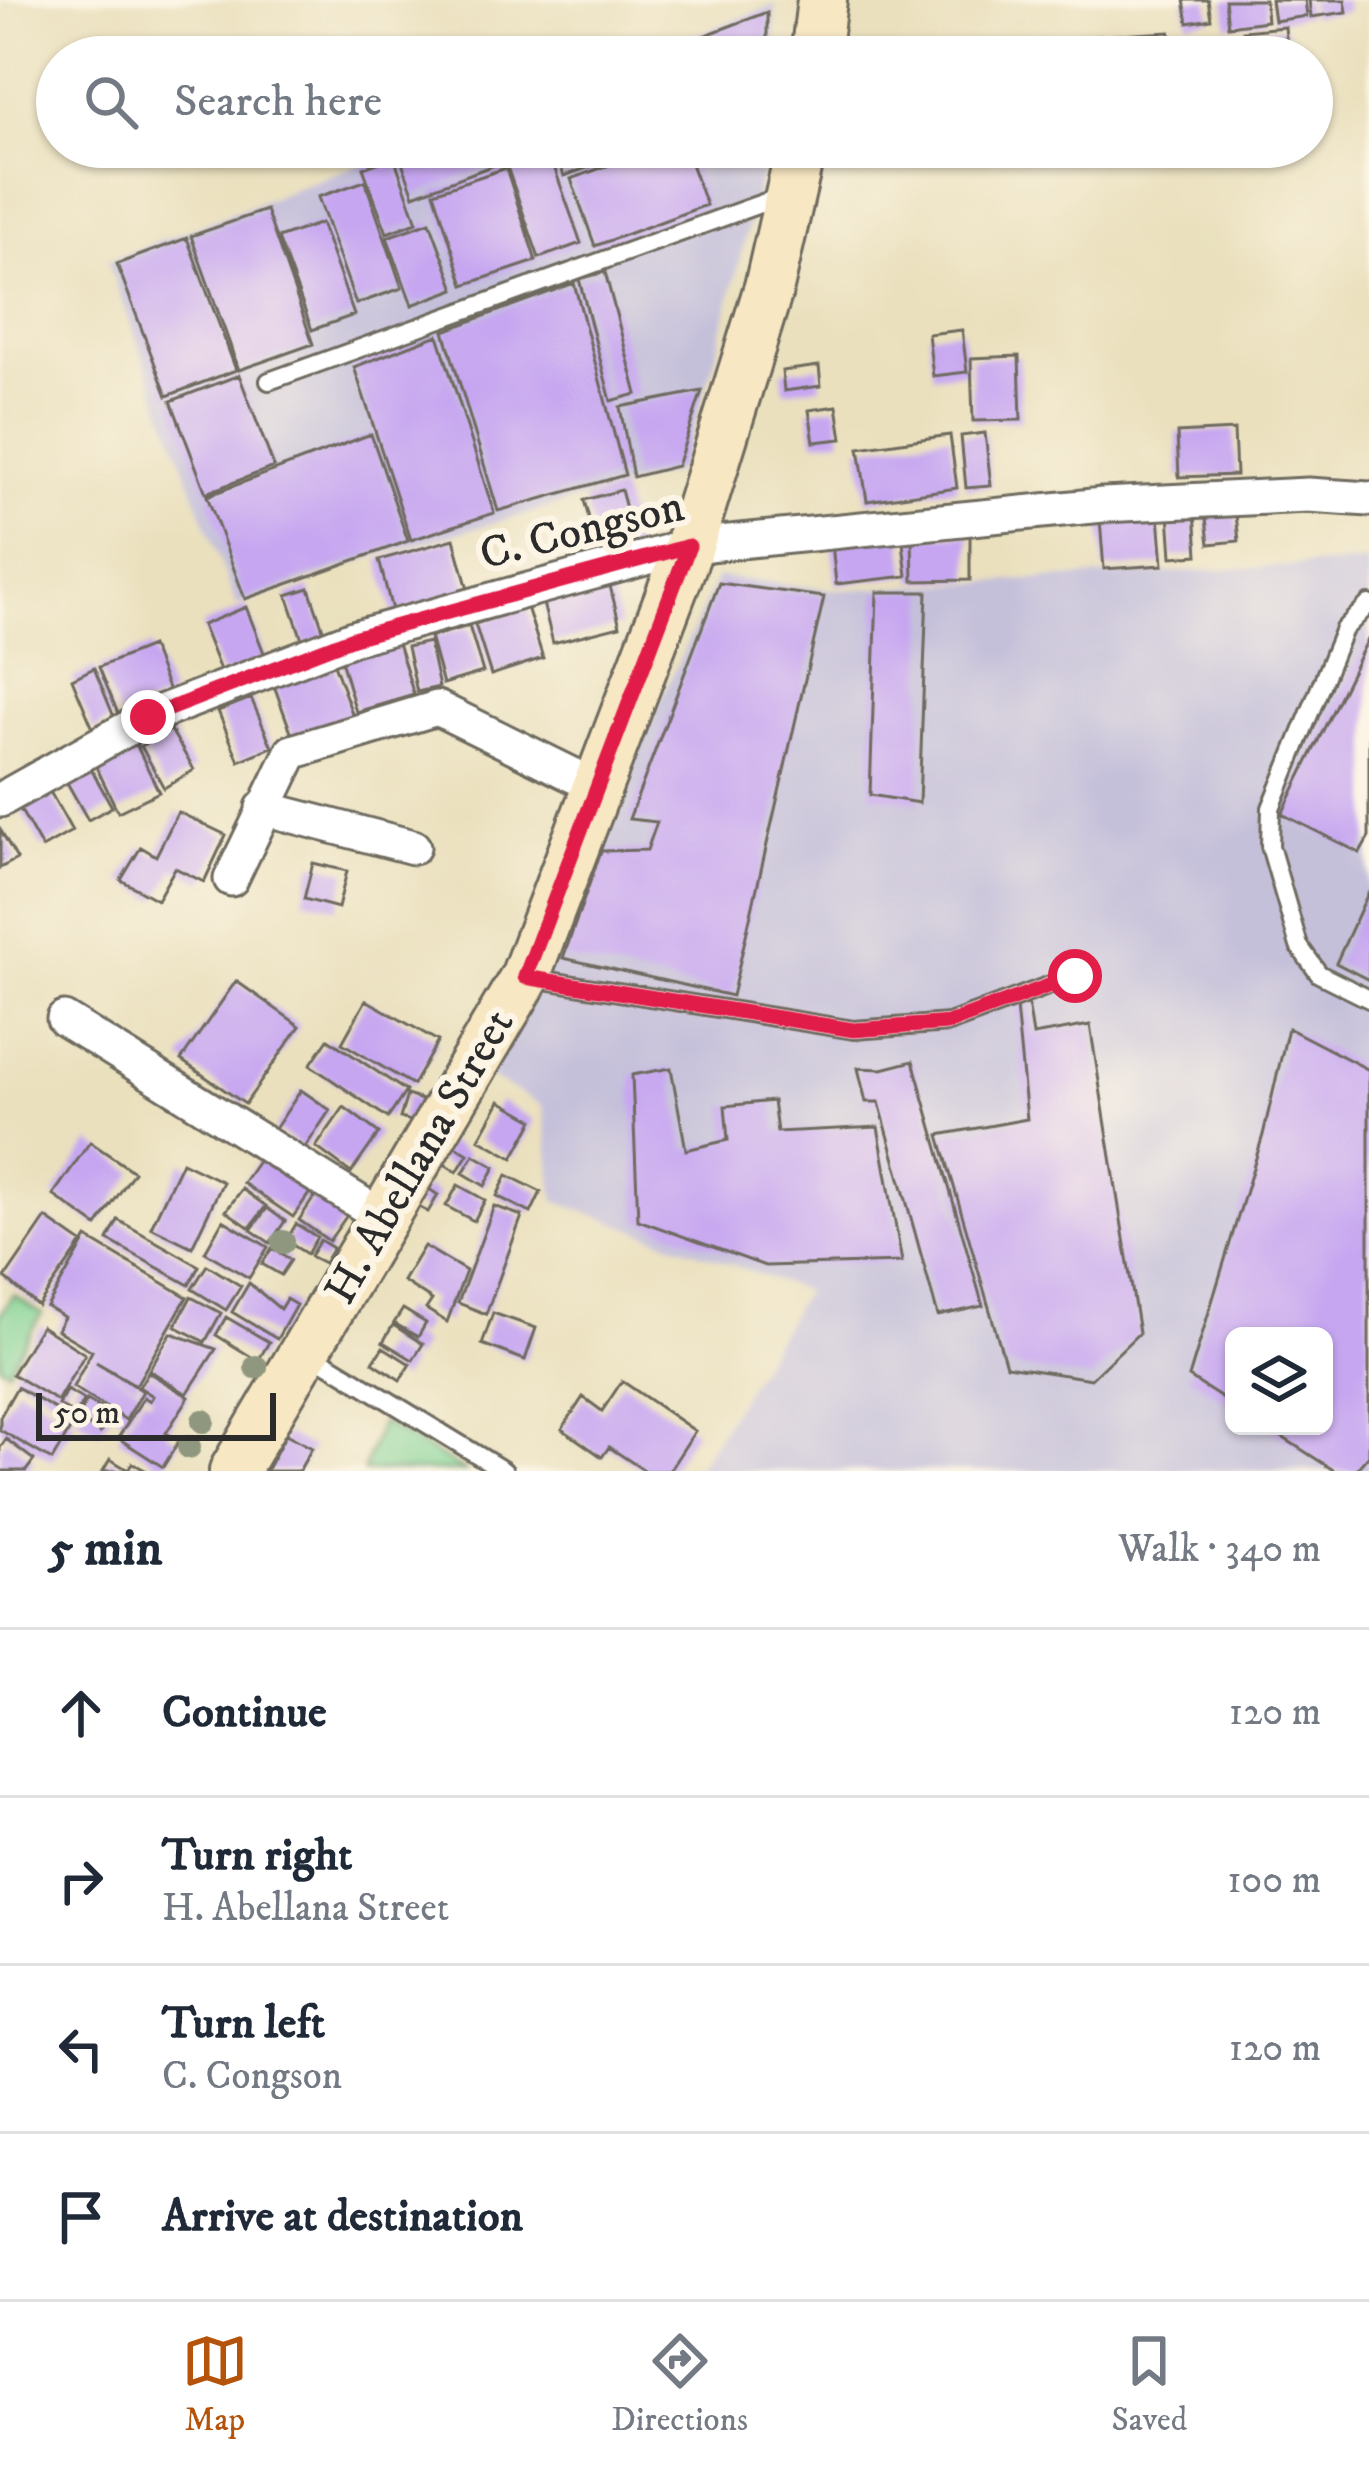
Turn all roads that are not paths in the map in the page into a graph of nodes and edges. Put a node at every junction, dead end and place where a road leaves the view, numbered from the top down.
1 (822, 0) edge
2 (817, 36) edge
3 (797, 170) edge
4 (269, 381) dead end
5 (1369, 500) edge
6 (689, 546) junction
7 (1369, 604) edge
8 (597, 787) junction
9 (0, 800) edge
10 (262, 808) junction
11 (413, 847) dead end
12 (230, 880) dead end
13 (1075, 976) dead end
14 (525, 977) junction
15 (1369, 999) edge
16 (64, 1019) dead end
17 (386, 1219) junction
18 (306, 1351) junction
19 (234, 1471) edge
20 (504, 1471) edge

1 - 2 main road
3 - 4 lane
3 - 6 main road, H. Abellana Street
5 - 6 street, C. Congson
6 - 8 main road, H. Abellana Street
6 - 9 street, C. Congson
7 - 15 lane
8 - 10 street
8 - 14 main road, H. Abellana Street
10 - 11 street
10 - 12 street
13 - 14 lane
14 - 17 main road, H. Abellana Street
16 - 17 street
17 - 18 main road, H. Abellana Street
18 - 19 main road, H. Abellana Street
18 - 20 lane

